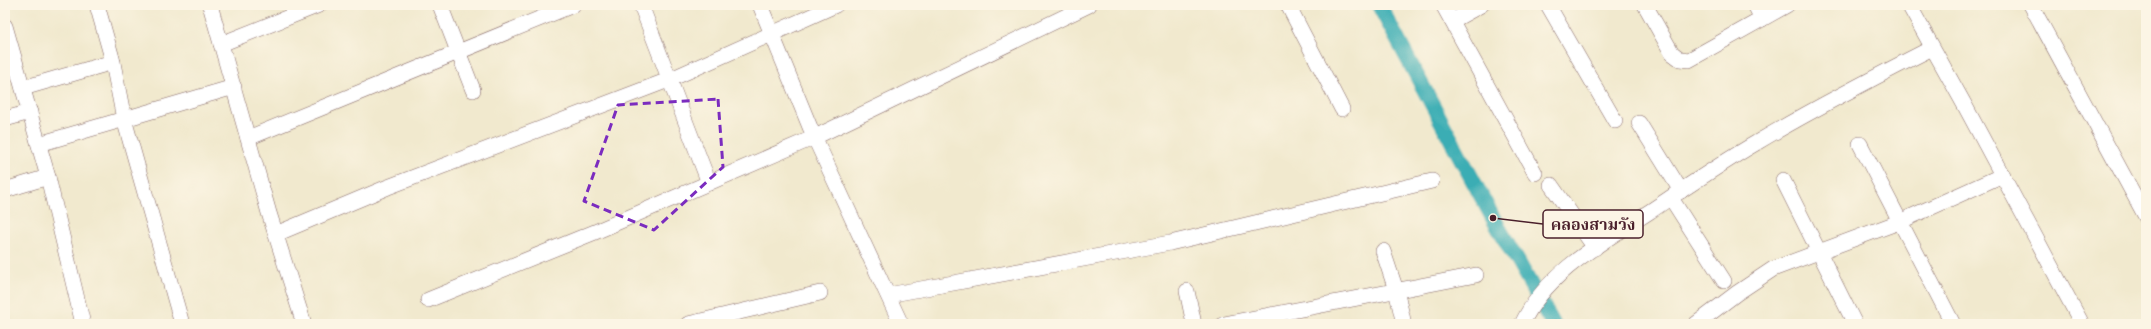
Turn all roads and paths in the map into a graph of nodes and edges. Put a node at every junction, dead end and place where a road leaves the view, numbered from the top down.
1 (97, 5) edge
2 (210, 5) edge
3 (319, 5) edge
4 (440, 5) edge
5 (573, 5) edge
6 (641, 5) edge
7 (760, 5) edge
8 (836, 5) edge
9 (1089, 5) edge
10 (1288, 5) edge
11 (1443, 5) edge
12 (1480, 5) edge
13 (1548, 5) edge
14 (1645, 5) edge
15 (1755, 5) edge
16 (1787, 5) edge
17 (1909, 5) edge
18 (2031, 5) edge
19 (1762, 19) junction
20 (1452, 21) junction
21 (5, 26) edge
22 (772, 34) junction
23 (221, 44) junction
24 (1932, 48) junction
25 (459, 52) junction
26 (113, 62) junction
27 (671, 78) junction
28 (234, 87) junction
29 (23, 88) junction
30 (473, 90) dead end
31 (1342, 109) dead end
32 (30, 112) junction
33 (5, 119) edge
34 (124, 119) junction
35 (1615, 121) dead end
36 (1639, 123) dead end
37 (815, 137) junction
38 (248, 138) junction
39 (39, 144) junction
40 (1860, 144) dead end
41 (1535, 173) dead end
42 (2003, 175) junction
43 (48, 177) junction
44 (1783, 180) dead end
45 (1432, 181) dead end
46 (709, 183) junction
47 (1551, 185) dead end
48 (5, 190) edge
49 (1676, 194) junction
50 (2146, 217) edge
51 (1899, 222) junction
52 (276, 234) junction
53 (1594, 248) junction
54 (1383, 251) dead end
55 (1819, 252) junction
56 (1476, 275) dead end
57 (1724, 281) dead end
58 (1396, 290) junction
59 (1187, 291) dead end
60 (820, 293) dead end
61 (888, 295) junction
62 (428, 300) dead end
63 (1403, 320) dead end
64 (83, 324) edge
65 (182, 324) edge
66 (304, 324) edge
67 (688, 324) edge
68 (901, 324) edge
69 (1194, 324) edge
70 (1224, 324) edge
71 (1522, 324) edge
72 (1696, 324) edge
73 (1855, 324) edge
74 (1953, 324) edge
75 (2082, 324) edge

1 - 26 street
2 - 23 street
3 - 23 street
4 - 25 street
5 - 25 street
6 - 27 street
7 - 22 street
8 - 22 street
9 - 37 street
10 - 31 street
11 - 20 street
12 - 20 street
13 - 35 street
14 - 19 street
15 - 19 street
16 - 19 street
17 - 24 street
18 - 50 street
20 - 41 street
21 - 29 street
22 - 27 street
22 - 37 street
23 - 28 street
24 - 42 street
24 - 49 street
25 - 30 street
25 - 38 street
26 - 29 street
26 - 34 street
27 - 46 street
27 - 52 street
28 - 34 street
28 - 38 street
29 - 32 street
32 - 33 street
32 - 39 street
34 - 39 street
34 - 65 street
36 - 49 street
37 - 46 street
37 - 61 street
38 - 52 street
39 - 43 street
40 - 51 street
42 - 51 street
42 - 75 street
43 - 48 street
43 - 64 street
44 - 55 street
45 - 61 street
46 - 62 street
47 - 53 street
49 - 53 street
49 - 57 street
51 - 55 street
51 - 74 street
52 - 66 street
53 - 71 street
54 - 58 street
55 - 72 street
55 - 73 street
56 - 58 street
58 - 63 street
58 - 70 street
59 - 69 street
60 - 67 street
61 - 68 street

